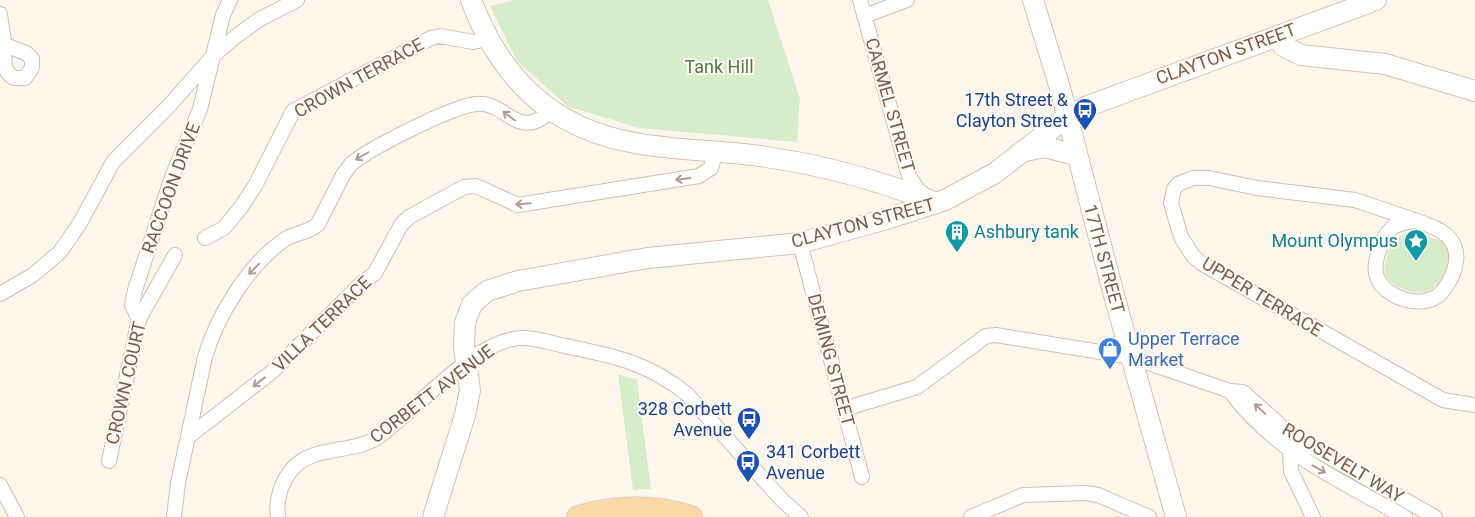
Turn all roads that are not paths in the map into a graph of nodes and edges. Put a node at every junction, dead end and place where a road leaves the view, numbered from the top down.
1 (230, 0) edge
2 (297, 0) edge
3 (471, 0) edge
4 (860, 0) edge
5 (907, 0) edge
6 (1033, 0) edge
7 (1376, 0) edge
8 (0, 14) edge
9 (864, 16) junction
10 (1279, 35) junction
11 (488, 39) junction
12 (5, 45) dead end
13 (214, 55) junction
14 (1475, 91) edge
15 (553, 111) junction
16 (1067, 117) junction
17 (716, 151) junction
18 (1024, 151) junction
19 (1076, 155) junction
20 (934, 202) junction
21 (1376, 206) junction
22 (1423, 223) junction
23 (1385, 237) junction
24 (205, 238) dead end
25 (800, 243) junction
26 (175, 255) dead end
27 (0, 294) edge
28 (139, 319) junction
29 (1131, 356) junction
30 (466, 364) junction
31 (1230, 391) junction
32 (1475, 405) edge
33 (844, 409) junction
34 (188, 437) junction
35 (1290, 452) junction
36 (109, 461) dead end
37 (862, 477) dead end
38 (0, 485) edge
39 (627, 513) edge
40 (17, 517) edge
41 (174, 517) edge
42 (278, 517) edge
43 (433, 517) edge
44 (578, 517) edge
45 (691, 517) edge
46 (801, 517) edge
47 (971, 517) edge
48 (1149, 517) edge
49 (1176, 517) edge
50 (1313, 517) edge
51 (1405, 517) edge
52 (1435, 517) edge

1 - 13 street, RACCOON DRIVE
2 - 13 street
3 - 11 main road
4 - 9 street, CARMEL STREET
5 - 9 street
6 - 16 main road, 17TH STREET
7 - 10 main road, CLAYTON STREET
8 - 12 street
9 - 20 street, CARMEL STREET
10 - 14 main road
10 - 16 main road, CLAYTON STREET
11 - 15 main road
11 - 24 street, CROWN TERRACE
13 - 27 street
13 - 28 street, RACCOON DRIVE
15 - 17 main road
15 -> 34 street
16 - 18 main road, CLAYTON STREET
16 - 19 main road, 17TH STREET
17 - 20 main road
17 -> 34 street, VILLA TERRACE
18 - 19 main road
18 - 20 main road, CLAYTON STREET
19 - 29 main road, 17TH STREET
20 - 25 main road, CLAYTON STREET
21 - 22 street, UPPER TERRACE
21 - 23 street, UPPER TERRACE
21 - 32 street, UPPER TERRACE
22 - 23 street, UPPER TERRACE
22 - 23 street, UPPER TERRACE
25 - 30 main road, CLAYTON STREET
25 - 33 street, DEMING STREET
26 - 28 street, CROWN COURT
28 - 36 street, CROWN COURT
29 - 31 street, ROOSEVELT WAY
29 - 33 street, ROOSEVELT WAY
29 - 49 main road, 17TH STREET
30 - 42 street, CORBETT AVENUE
30 - 43 main road, CLAYTON STREET
30 - 46 street, CORBETT AVENUE
31 - 35 street, ROOSEVELT WAY
52 -> 31 street, ROOSEVELT WAY
33 - 37 street, DEMING STREET
34 - 41 street
35 - 50 street
35 -> 51 street, ROOSEVELT WAY
38 - 40 street
39 - 44 main road
39 - 45 main road
47 - 48 street

